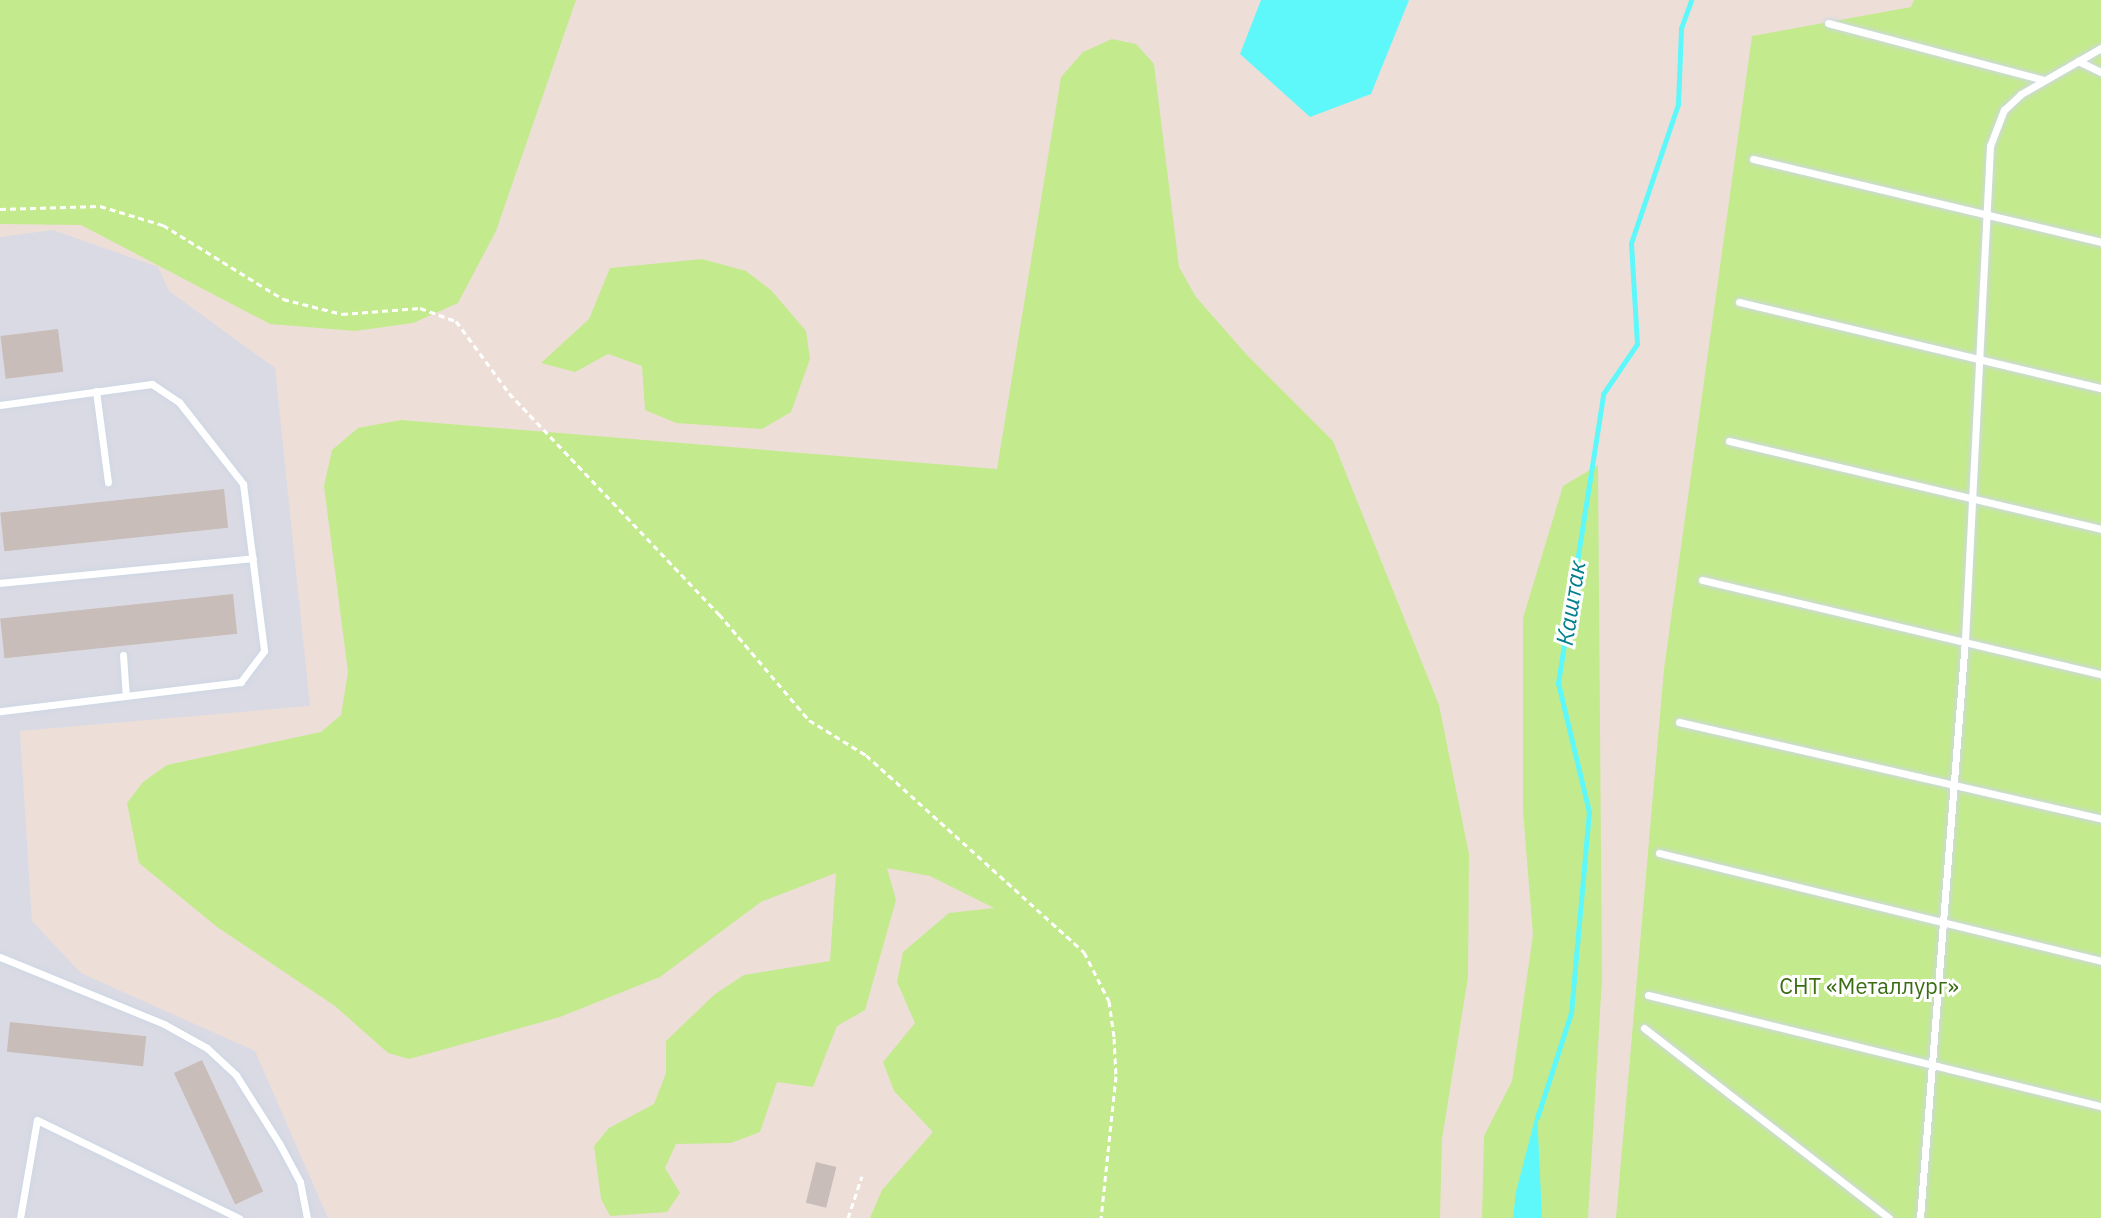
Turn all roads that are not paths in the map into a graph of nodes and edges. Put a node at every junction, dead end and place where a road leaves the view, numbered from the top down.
1 (1828, 23) dead end
2 (2101, 48) edge
3 (2078, 61) junction
4 (2101, 72) edge
5 (2044, 80) junction
6 (1753, 159) dead end
7 (1986, 213) junction
8 (2101, 242) edge
9 (1739, 302) dead end
10 (1979, 360) junction
11 (2101, 388) edge
12 (96, 391) junction
13 (0, 405) edge
14 (1729, 441) dead end
15 (108, 482) dead end
16 (1972, 497) junction
17 (2101, 529) edge
18 (253, 558) junction
19 (1702, 580) dead end
20 (0, 583) edge
21 (1965, 640) junction
22 (123, 655) dead end
23 (2101, 674) edge
24 (126, 694) junction
25 (0, 711) edge
26 (1679, 722) dead end
27 (1953, 785) junction
28 (2101, 819) edge
29 (1659, 853) dead end
30 (1943, 922) junction
31 (0, 957) edge
32 (2101, 961) edge
33 (1648, 995) dead end
34 (1644, 1028) dead end
35 (1932, 1062) junction
36 (2101, 1106) edge
37 (20, 1218) edge
38 (239, 1218) edge
39 (307, 1218) edge
40 (1889, 1218) edge
41 (1920, 1218) edge

1 - 5 lane
2 - 3 lane
3 - 4 lane
3 - 5 lane
5 - 7 lane
6 - 7 lane
7 - 8 lane
7 - 10 lane
9 - 10 lane
10 - 11 lane
10 - 16 lane
12 - 13 lane
12 - 15 lane
12 - 18 lane
14 - 16 lane
16 - 17 lane
16 - 21 lane
18 - 20 lane
18 - 24 lane
19 - 21 lane
21 - 23 lane
21 - 27 lane
22 - 24 lane
24 - 25 lane
26 - 27 lane
27 - 28 lane
27 - 30 lane
29 - 30 lane
30 - 32 lane
30 - 35 lane
31 - 39 lane
33 - 35 lane
34 - 40 lane
35 - 36 lane
35 - 41 lane
37 - 38 lane

